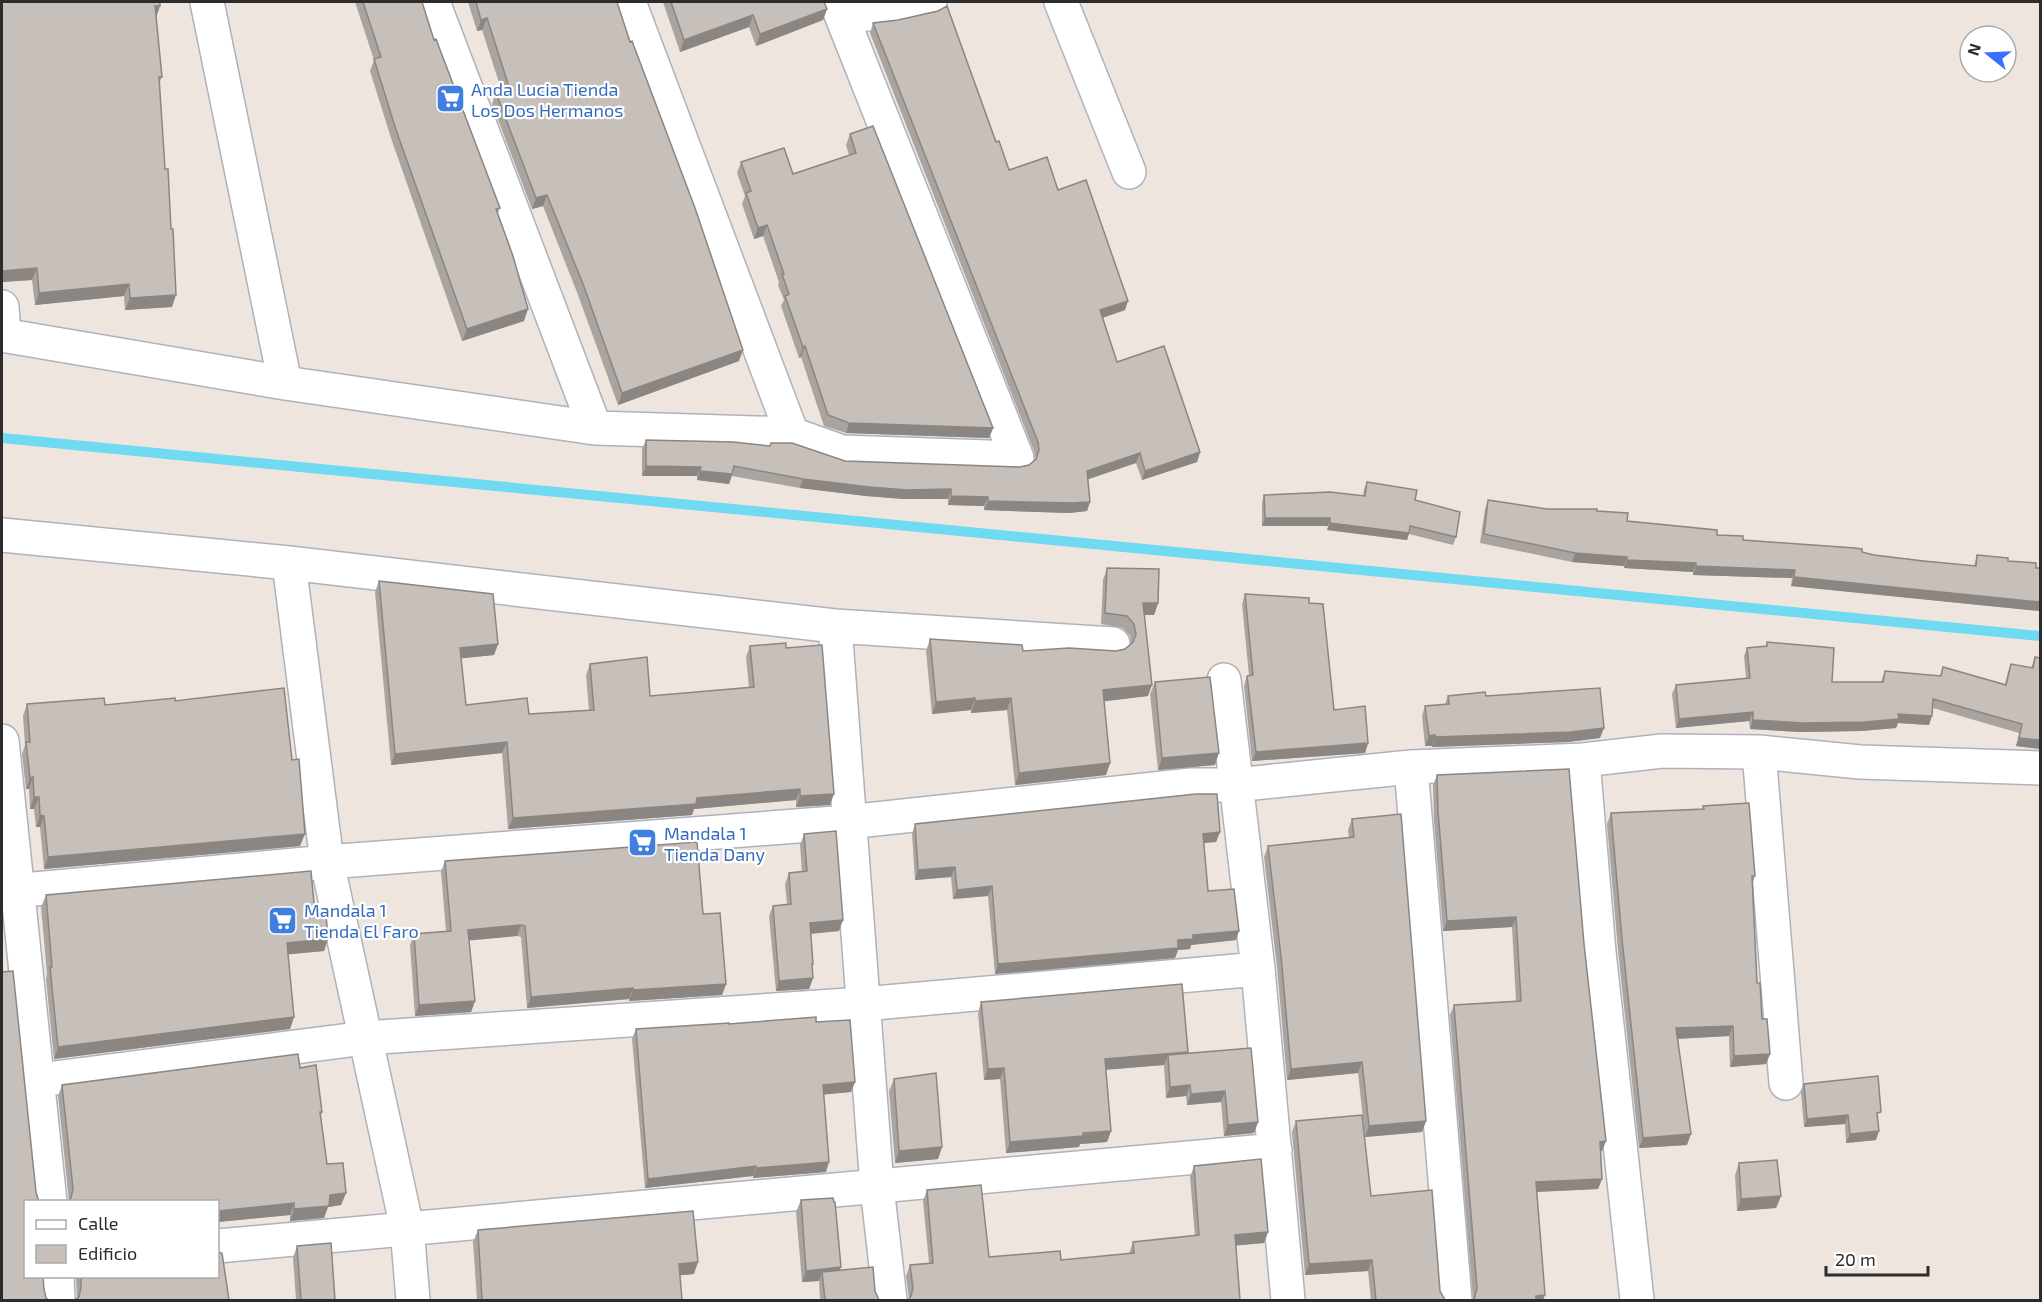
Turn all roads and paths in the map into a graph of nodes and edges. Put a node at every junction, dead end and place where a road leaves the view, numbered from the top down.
1 (207, 2) edge
2 (433, 2) edge
3 (629, 2) edge
4 (930, 2) edge
5 (1061, 2) edge
6 (839, 9) edge
7 (1129, 172) dead end
8 (2, 326) edge
9 (285, 383) junction
10 (595, 428) junction
11 (792, 434) junction
12 (2, 535) edge
13 (289, 563) junction
14 (835, 626) junction
15 (1113, 644) dead end
16 (1224, 680) dead end
17 (2, 741) edge
18 (1759, 752) junction
19 (1583, 760) junction
20 (1411, 767) junction
21 (2040, 768) edge
22 (1235, 785) junction
23 (848, 822) junction
24 (327, 862) junction
25 (10, 891) edge
26 (1258, 969) junction
27 (863, 1004) junction
28 (365, 1038) junction
29 (39, 1080) junction
30 (1786, 1083) dead end
31 (1275, 1150) junction
32 (877, 1187) junction
33 (50, 1200) edge
34 (407, 1228) junction
35 (219, 1245) edge
36 (57, 1278) edge
37 (58, 1300) edge
38 (413, 1300) edge
39 (890, 1300) edge
40 (1288, 1300) edge
41 (1455, 1300) edge
42 (1637, 1300) edge

1 - 9 street
2 - 10 street
3 - 11 street
4 - 6 street
5 - 7 street
6 - 11 street
8 - 9 street
9 - 10 street
10 - 11 street
12 - 13 street
13 - 14 street
13 - 24 street
14 - 15 street
14 - 23 street
16 - 22 street
17 - 25 street
18 - 19 street
18 - 21 street
18 - 30 street
19 - 20 street
19 - 42 street
20 - 22 street
20 - 41 street
22 - 23 street
22 - 26 street
23 - 24 street
23 - 27 street
24 - 25 street
24 - 28 street
25 - 29 street
26 - 27 street
26 - 31 street
27 - 28 street
27 - 32 street
28 - 29 street
28 - 34 street
29 - 33 street
31 - 32 street
31 - 40 street
32 - 34 street
32 - 39 street
34 - 35 street
34 - 38 street
36 - 37 street

